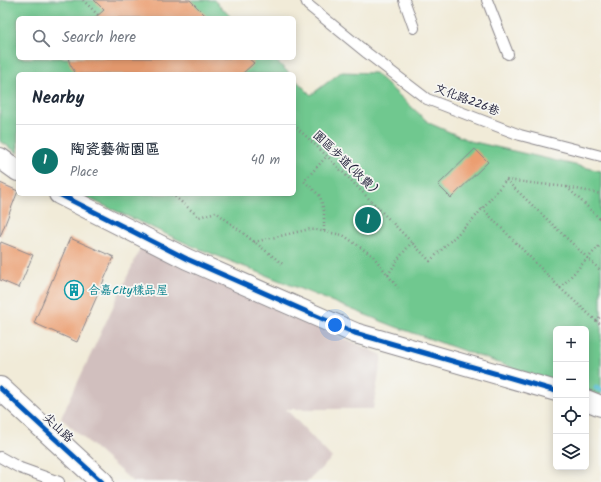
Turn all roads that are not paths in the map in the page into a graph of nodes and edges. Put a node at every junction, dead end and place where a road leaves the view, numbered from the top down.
1 (306, 0) edge
2 (404, 0) edge
3 (488, 0) edge
4 (414, 28) dead end
5 (508, 54) dead end
6 (601, 156) edge
7 (0, 158) edge
8 (16, 170) edge
9 (63, 196) edge
10 (0, 388) edge
11 (553, 390) edge
12 (589, 401) edge
13 (601, 406) edge
14 (0, 457) edge
15 (59, 482) edge
16 (102, 482) edge

1 - 6 lane, 文化路226巷
2 - 4 lane
3 - 5 lane
7 - 8 street
9 - 11 street
10 - 16 street, 尖山路
12 - 13 street
14 - 15 lane

